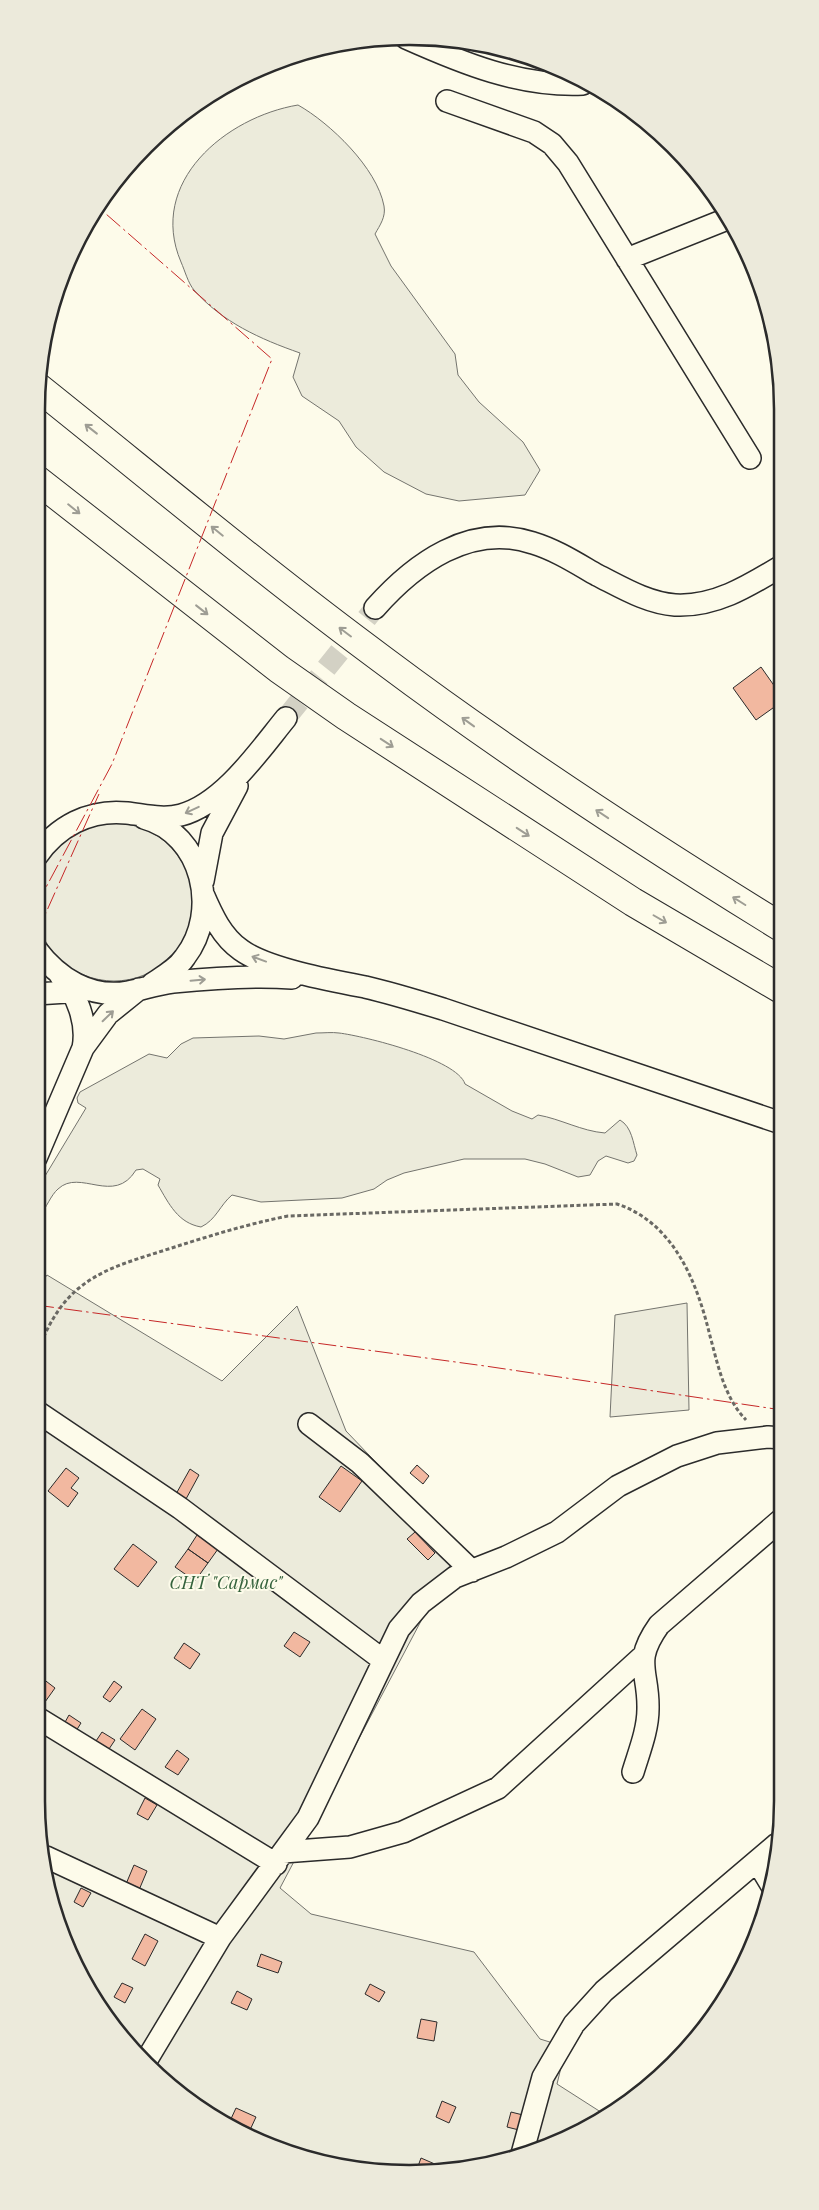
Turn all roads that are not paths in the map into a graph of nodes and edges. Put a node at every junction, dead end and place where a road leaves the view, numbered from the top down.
1 (423, 46) edge
2 (571, 83) edge
3 (447, 101) dead end
4 (722, 221) edge
5 (628, 259) junction
6 (46, 393) edge
7 (750, 458) dead end
8 (45, 486) edge
9 (774, 570) edge
10 (375, 608) tunnel mouth
11 (286, 718) tunnel mouth
12 (255, 756) junction
13 (126, 813) junction
14 (45, 847) edge
15 (203, 890) junction
16 (774, 923) edge
17 (45, 961) edge
18 (339, 983) junction
19 (774, 985) edge
20 (74, 986) junction
21 (144, 987) junction
22 (45, 992) edge
23 (83, 1048) junction
24 (774, 1121) edge
25 (45, 1137) edge
26 (45, 1417) edge
27 (309, 1424) dead end
28 (774, 1438) edge
29 (774, 1526) edge
30 (472, 1571) junction
31 (642, 1656) junction
32 (383, 1660) junction
33 (45, 1722) edge
34 (633, 1772) dead end
35 (771, 1850) edge
36 (280, 1858) junction
37 (50, 1859) edge
38 (758, 1861) junction
39 (766, 1876) edge
40 (220, 1938) junction
41 (149, 2055) edge
42 (524, 2147) edge

1 - 2 street
3 - 5 street
4 - 5 street
5 - 7 street
16 -> 6 highway
8 -> 19 highway
9 - 10 street
11 - 12 street
12 -> 13 street
12 - 15 street
13 - 14 street
13 - 15 street
18 -> 15 street
15 - 21 street
17 - 20 street
21 -> 18 street
18 - 24 street
20 - 21 street
20 - 22 street
20 - 23 street
23 -> 21 street
23 - 25 street
26 - 32 street
27 - 30 street
28 - 30 street
29 - 31 street
30 - 32 street
31 - 34 street
31 - 36 street
32 - 36 street
33 - 36 street
35 - 38 street
36 - 40 street
37 - 40 street
38 - 39 street
38 - 42 street
40 - 41 street

